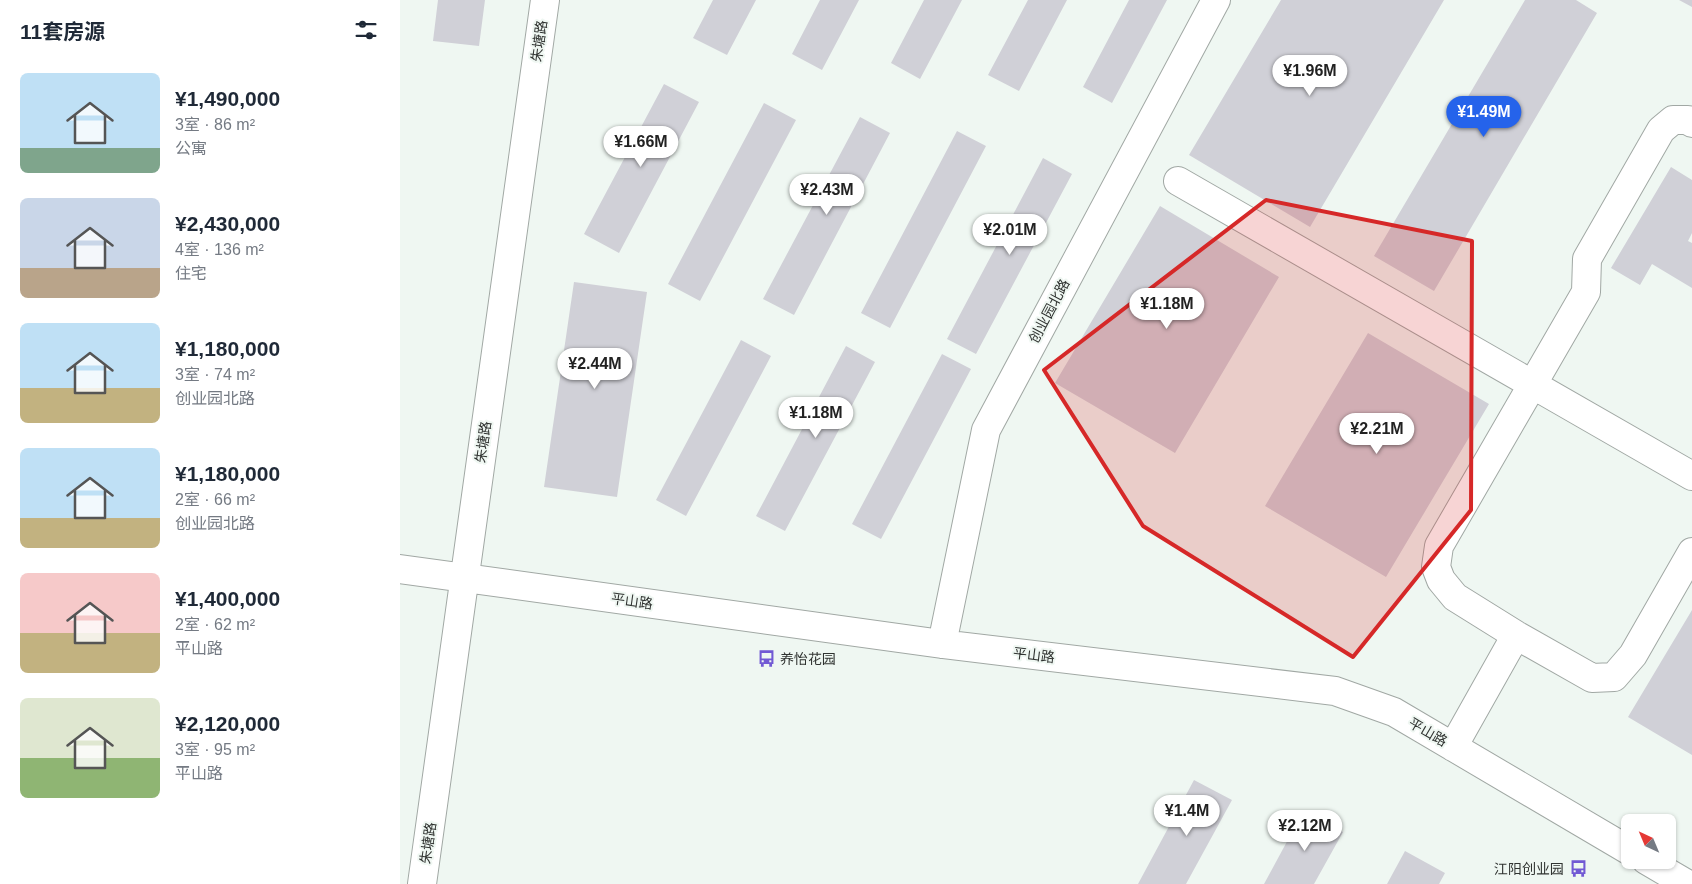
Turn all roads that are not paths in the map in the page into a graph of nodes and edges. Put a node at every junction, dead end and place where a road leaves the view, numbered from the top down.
1 (544, 0) edge
2 (1216, 0) edge
3 (1692, 123) edge
4 (1178, 181) dead end
5 (1533, 384) junction
6 (1692, 476) edge
7 (1692, 552) edge
8 (400, 569) edge
9 (464, 578) junction
10 (1516, 635) junction
11 (942, 644) junction
12 (1453, 747) junction
13 (1621, 846) edge
14 (1661, 869) edge
15 (422, 884) edge
16 (1687, 884) edge

1 - 9 street, 朱塘路
2 - 11 street, 创业园北路
3 - 5 street
4 - 5 street
5 - 6 street
5 - 10 street
7 - 10 street
8 - 9 street, 平山路
9 - 11 street, 平山路
9 - 15 street, 朱塘路
10 - 12 street
11 - 12 street, 平山路
12 - 13 street, 平山路
14 - 16 street

